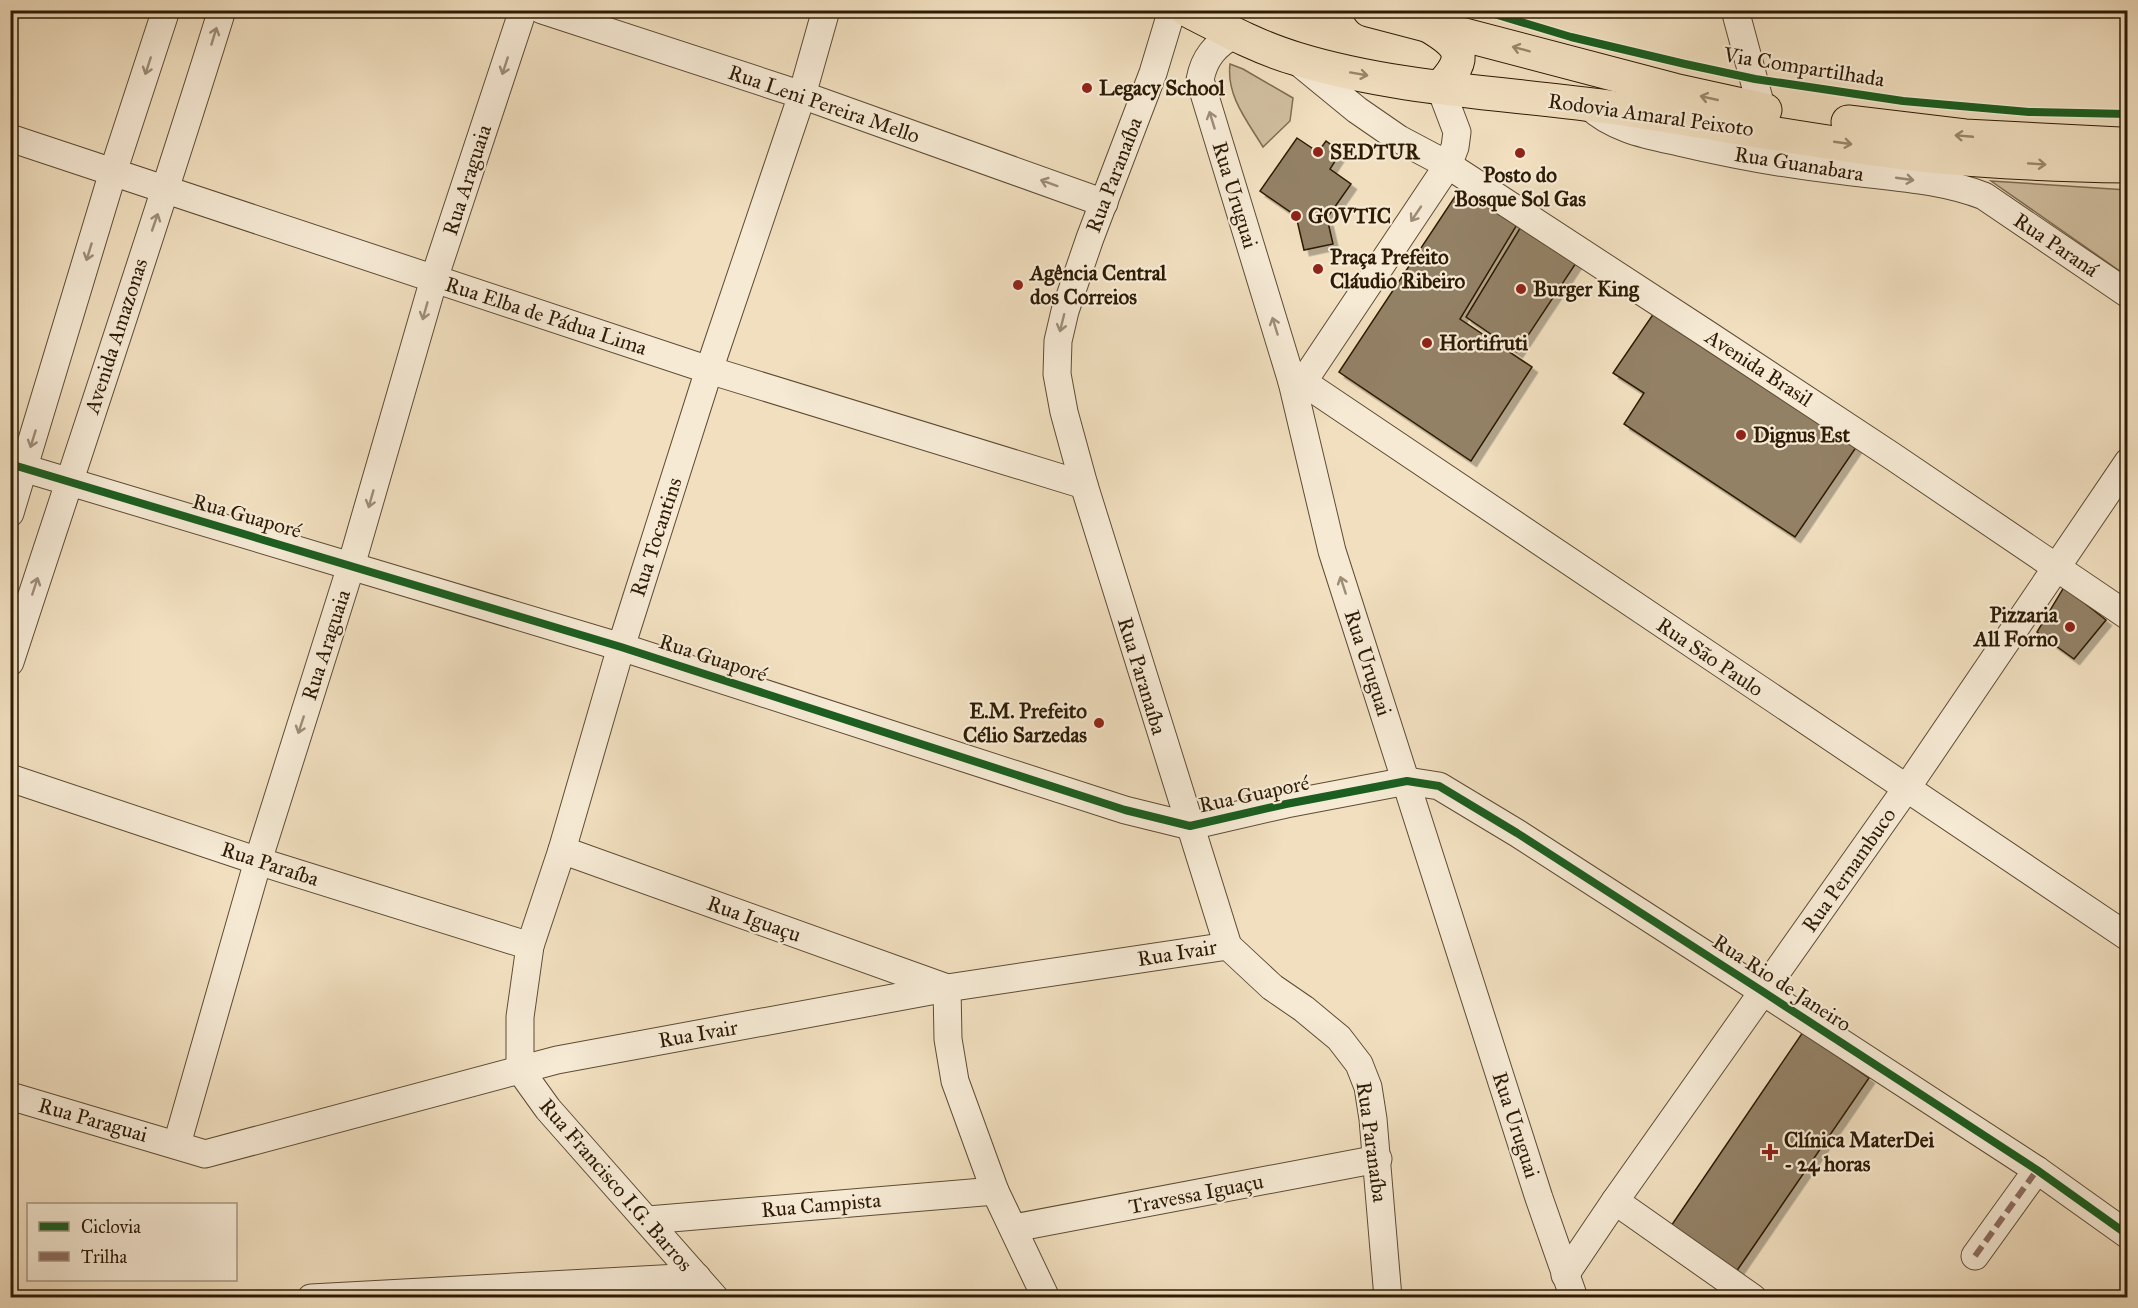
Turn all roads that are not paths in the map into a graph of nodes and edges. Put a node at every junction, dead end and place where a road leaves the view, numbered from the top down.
1 (166, 10) edge
2 (222, 10) edge
3 (523, 10) edge
4 (542, 10) edge
5 (826, 10) edge
6 (1172, 10) edge
7 (1187, 10) edge
8 (1369, 10) edge
9 (1735, 10) edge
10 (1427, 25) junction
11 (1235, 34) junction
12 (1294, 58) junction
13 (1153, 73) junction
14 (1200, 80) junction
15 (1440, 87) junction
16 (802, 95) junction
17 (1586, 104) junction
18 (1762, 110) junction
19 (10, 138) edge
20 (2127, 144) edge
21 (1448, 165) junction
22 (2127, 166) edge
23 (113, 172) junction
24 (166, 190) junction
25 (1984, 196) joint
26 (1104, 203) junction
27 (434, 279) junction
28 (2127, 294) edge
29 (709, 370) junction
30 (1297, 382) junction
31 (2127, 462) edge
32 (17, 467) edge
33 (68, 483) junction
34 (1084, 485) junction
35 (10, 513) edge
36 (351, 566) junction
37 (2056, 567) junction
38 (2127, 616) edge
39 (621, 647) junction
40 (10, 662) edge
41 (10, 778) edge
42 (1407, 781) junction
43 (1906, 789) junction
44 (1190, 826) junction
45 (562, 850) junction
46 (258, 861) junction
47 (2127, 937) edge
48 (530, 946) junction
49 (1228, 946) junction
50 (947, 988) junction
51 (1762, 991) junction
52 (520, 1070) junction
53 (10, 1096) edge
54 (177, 1144) junction
55 (1378, 1159) junction
56 (2037, 1170) junction
57 (995, 1191) junction
58 (1615, 1201) junction
59 (648, 1220) junction
60 (1014, 1228) junction
61 (2127, 1235) edge
62 (1975, 1256) dead end
63 (697, 1277) junction
64 (1570, 1286) edge
65 (322, 1297) edge
66 (715, 1298) edge
67 (1046, 1298) edge
68 (1388, 1298) edge
69 (1753, 1298) edge

1 -> 23 street
24 -> 2 street, Avenida Amazonas
3 -> 27 street, Rua Araguaia
4 - 16 street, Rua Leni Pereira Mello
5 - 16 street, Rua Tocantins
6 - 13 street, Rua Paranaíba
7 - 11 highway, Rodovia Amaral Peixoto
8 - 10 highway, Rodovia Amaral Peixoto
9 - 18 street
10 - 15 highway
18 -> 10 highway, Rodovia Amaral Peixoto
11 - 12 highway, Rodovia Amaral Peixoto
11 - 14 street
12 -> 15 highway, Rodovia Amaral Peixoto
12 - 21 street, Avenida Brasil
13 - 14 street
13 - 26 street, Rua Paranaíba
30 -> 14 street, Rua Uruguai
15 - 17 highway, Rodovia Amaral Peixoto
15 - 21 street
26 -> 16 street, Rua Leni Pereira Mello
16 - 29 street, Rua Tocantins
17 -> 22 highway, Rodovia Amaral Peixoto
17 -> 25 street, Rua Guanabara
20 -> 18 highway, Rodovia Amaral Peixoto
19 - 23 street, Rua Elba de Pádua Lima
21 -> 30 street
21 - 37 street, Avenida Brasil
23 - 24 street, Rua Elba de Pádua Lima
23 -> 32 street
24 - 27 street, Rua Elba de Pádua Lima
33 -> 24 street, Avenida Amazonas
25 - 28 street, Rua Paraná
26 -> 34 street, Rua Paranaíba
27 - 29 street, Rua Elba de Pádua Lima
27 -> 36 street, Rua Araguaia
29 - 34 street, Rua Elba de Pádua Lima
29 - 39 street, Rua Tocantins
42 -> 30 street, Rua Uruguai
30 - 43 street, Rua São Paulo
31 - 37 street, Rua Pernambuco
32 - 33 street, Rua Guaporé
32 - 35 street
33 - 36 street, Rua Guaporé
40 -> 33 street, Avenida Amazonas
34 - 44 street, Rua Paranaíba
36 - 39 street, Rua Guaporé
36 -> 46 street, Rua Araguaia
37 - 38 street, Avenida Brasil
37 - 43 street, Rua Pernambuco
39 - 44 street, Rua Guaporé
39 - 45 street, Rua Tocantins
41 - 46 street, Rua Paraíba
42 - 44 street, Rua Guaporé
42 - 51 street, Rua Rio de Janeiro
42 - 64 street, Rua Uruguai
43 - 47 street, Rua São Paulo
43 - 51 street, Rua Pernambuco
44 - 49 street, Rua Paranaíba
45 - 48 street, Rua Tocantins
45 - 50 street, Rua Iguaçu
46 - 48 street, Rua Paraíba
46 - 54 street, Rua Araguaia
48 - 52 street, Rua Tocantins
49 - 50 street, Rua Ivair
49 - 55 street, Rua Paranaíba
50 - 52 street, Rua Ivair
50 - 57 street
51 - 56 street, Rua Rio de Janeiro
51 - 58 street, Rua Pernambuco
52 - 54 street, Rua Ivair
52 - 59 street, Rua Francisco I.G. Barros
53 - 54 street, Rua Paraguai
55 - 60 street, Travessa Iguaçu
55 - 68 street, Rua Paranaíba
56 - 61 street, Rua Rio de Janeiro
56 - 62 street
57 - 59 street, Rua Campista
57 - 60 street
58 - 64 street, Rua Pernambuco
58 - 69 street
59 - 63 street, Rua Francisco I.G. Barros
60 - 67 street
63 - 65 street
63 - 66 street, Rua Francisco I.G. Barros

